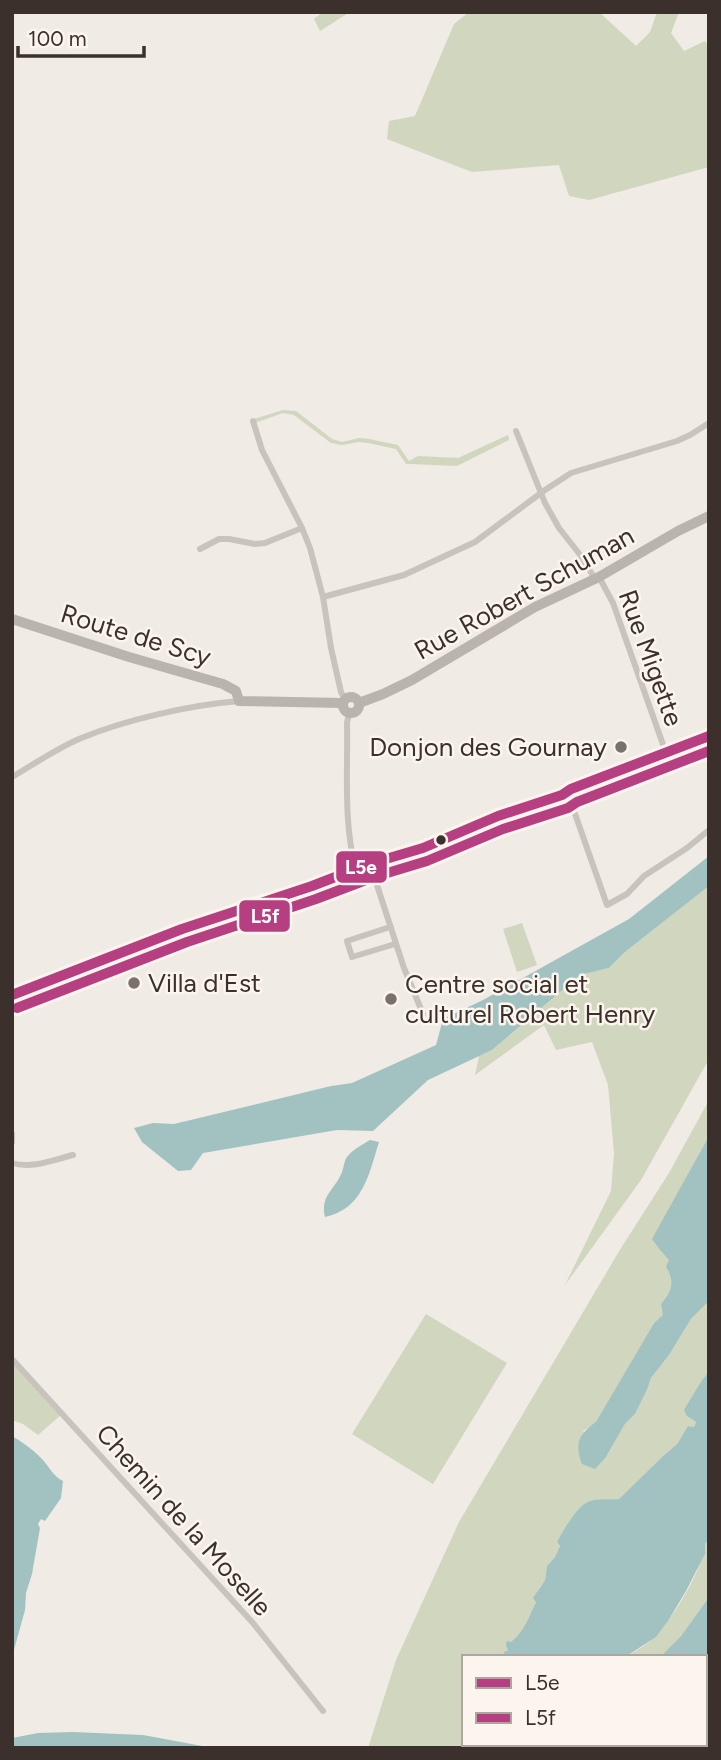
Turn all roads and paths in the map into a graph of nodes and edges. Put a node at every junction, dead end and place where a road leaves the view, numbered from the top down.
1 (253, 421) dead end
2 (709, 423) edge
3 (516, 431) dead end
4 (541, 493) junction
5 (709, 516) edge
6 (302, 528) junction
7 (200, 549) dead end
8 (597, 578) junction
9 (323, 597) junction
10 (12, 619) edge
11 (239, 701) junction
12 (344, 701) junction
13 (359, 703) junction
14 (349, 713) junction
15 (709, 736) edge
16 (666, 753) junction
17 (12, 776) edge
18 (567, 791) junction
19 (709, 830) edge
20 (369, 864) junction
21 (356, 870) junction
22 (390, 927) junction
23 (396, 944) junction
24 (12, 995) edge
25 (423, 1014) dead end
26 (12, 1134) edge
27 (12, 1142) edge
28 (73, 1155) dead end
29 (12, 1163) edge
30 (12, 1359) edge
31 (323, 1711) dead end

1 - 6 street
2 - 4 street
3 - 4 street, Rue Migette
4 - 8 street, Rue Migette
4 - 9 street
5 - 8 street, Rue Robert Schuman
6 - 7 street
6 - 9 street
8 - 13 street, Rue Robert Schuman
8 - 16 street, Rue Migette
9 - 12 street
10 - 11 street, Route de Scy
11 - 12 street
11 - 17 street
12 - 13 street
12 - 14 street
13 - 14 street
14 - 21 street
15 - 16 main road
16 - 18 main road
18 - 19 street
18 - 20 main road
20 - 21 main road
20 - 22 street
21 - 24 main road
22 - 23 street
22 - 23 street
23 - 25 street
26 - 27 street
28 - 29 street
30 - 31 street, Chemin de la Moselle

